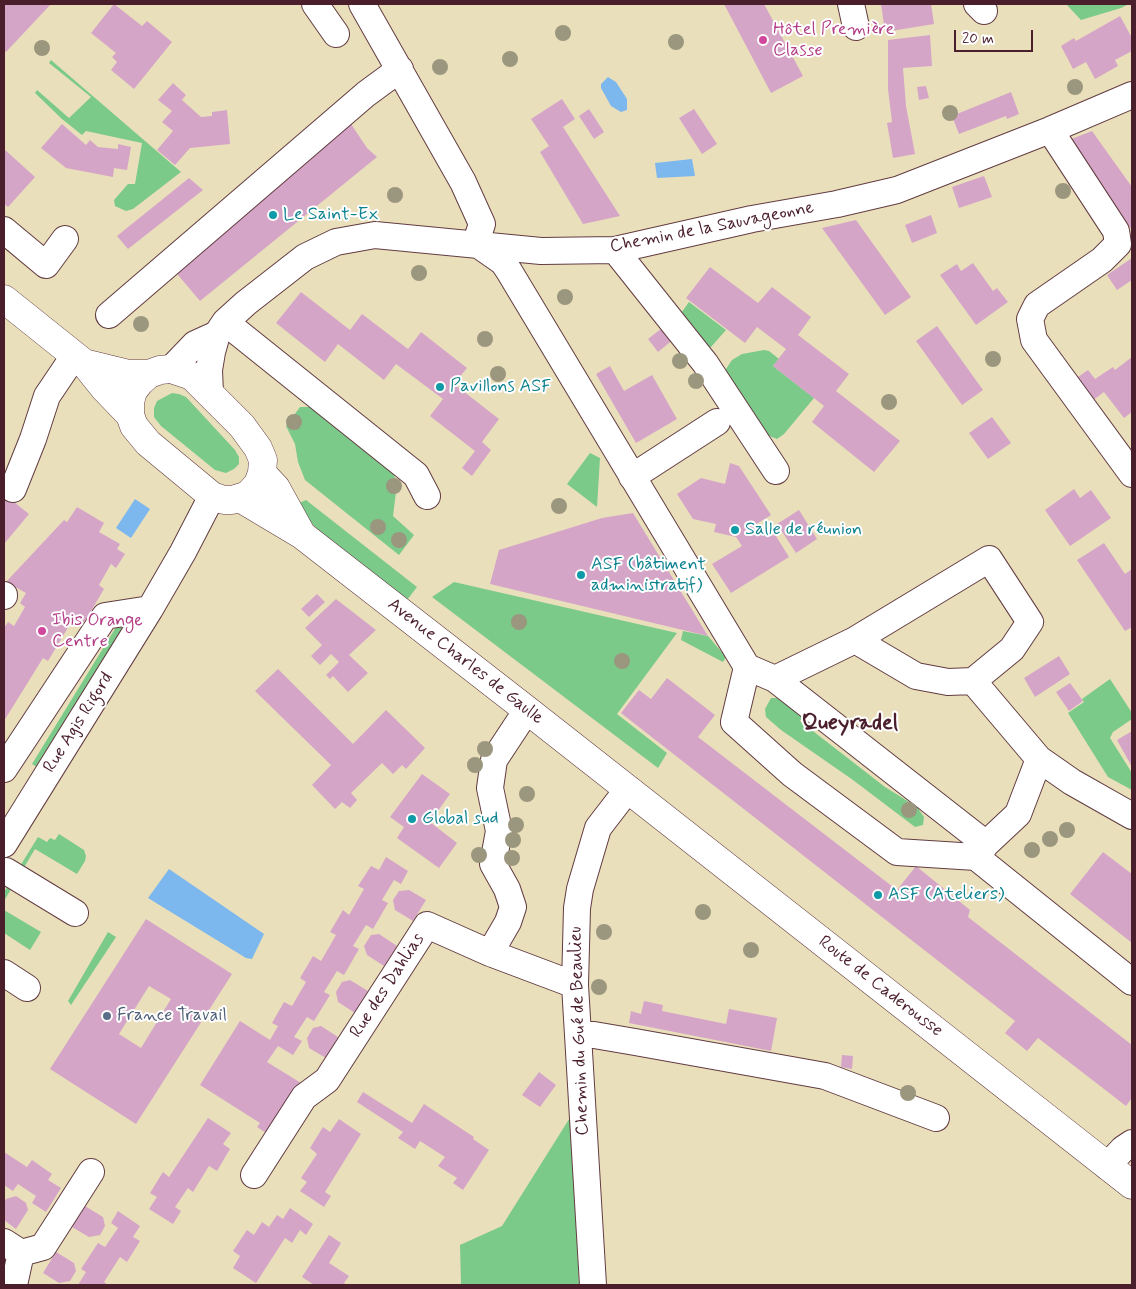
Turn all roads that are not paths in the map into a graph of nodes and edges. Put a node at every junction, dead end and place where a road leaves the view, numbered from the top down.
1 (315, 4) edge
2 (369, 14) edge
3 (336, 34) dead end
4 (400, 70) junction
5 (1132, 95) edge
6 (1050, 130) junction
7 (4, 230) edge
8 (65, 239) dead end
9 (480, 246) junction
10 (615, 250) junction
11 (4, 300) edge
12 (109, 315) dead end
13 (221, 328) junction
14 (79, 360) junction
15 (160, 371) junction
16 (210, 393) junction
17 (130, 415) junction
18 (716, 422) dead end
19 (776, 471) dead end
20 (262, 473) junction
21 (1132, 474) edge
22 (632, 477) junction
23 (13, 489) dead end
24 (212, 496) junction
25 (427, 496) dead end
26 (240, 498) junction
27 (302, 535) junction
28 (150, 609) junction
29 (855, 640) junction
30 (747, 668) junction
31 (775, 679) junction
32 (973, 681) junction
33 (527, 710) junction
34 (1039, 759) junction
35 (4, 769) edge
36 (628, 789) junction
37 (1132, 816) edge
38 (4, 844) edge
39 (981, 851) junction
40 (6, 872) dead end
41 (74, 913) dead end
42 (490, 953) junction
43 (4, 973) edge
44 (1132, 982) edge
45 (575, 985) junction
46 (27, 988) dead end
47 (579, 1035) junction
48 (936, 1118) dead end
49 (1132, 1144) edge
50 (1107, 1166) junction
51 (91, 1172) dead end
52 (254, 1175) dead end
53 (1132, 1185) edge
54 (12, 1248) edge
55 (14, 1285) edge
56 (593, 1285) edge

1 - 3 street
2 - 4 street
4 - 9 street
4 - 12 street
5 - 6 street, Chemin de la Sauvageonne
6 - 10 street, Chemin de la Sauvageonne
6 - 21 street
7 - 8 street
9 - 10 street, Chemin de la Sauvageonne
9 - 13 street, Chemin de la Sauvageonne
9 - 22 street
10 - 19 street
11 - 14 main road
13 - 15 street, Chemin de la Sauvageonne
13 - 16 street
13 - 25 street
14 - 15 main road
14 - 17 main road
14 - 23 street
15 - 16 main road
15 - 17 main road
16 - 20 main road
17 - 24 main road
18 - 22 street
20 - 26 main road
20 - 27 main road, Avenue Charles de Gaulle
22 - 30 street
24 - 26 main road, Avenue Charles de Gaulle
24 - 28 street, Rue Agis Rigord
26 - 27 main road, Avenue Charles de Gaulle
27 - 33 main road, Avenue Charles de Gaulle
28 - 35 street
28 - 38 street, Rue Agis Rigord
29 - 31 street
29 - 32 street
29 - 32 street
30 - 31 street
30 - 39 street
31 - 39 street
32 - 34 street
33 - 36 main road, Avenue Charles de Gaulle
33 - 42 street
34 - 37 street
34 - 39 street
36 - 45 street, Chemin du Gué de Beaulieu
36 - 50 main road, Route de Caderousse
39 - 44 street
40 - 41 street
42 - 45 street, Rue des Dahlias
42 - 52 street, Rue des Dahlias
43 - 46 street
45 - 47 street, Chemin du Gué de Beaulieu
47 - 48 street
47 - 56 street, Chemin du Gué de Beaulieu
49 - 50 street
50 - 53 main road, Route de Caderousse
51 - 54 street
54 - 55 street

